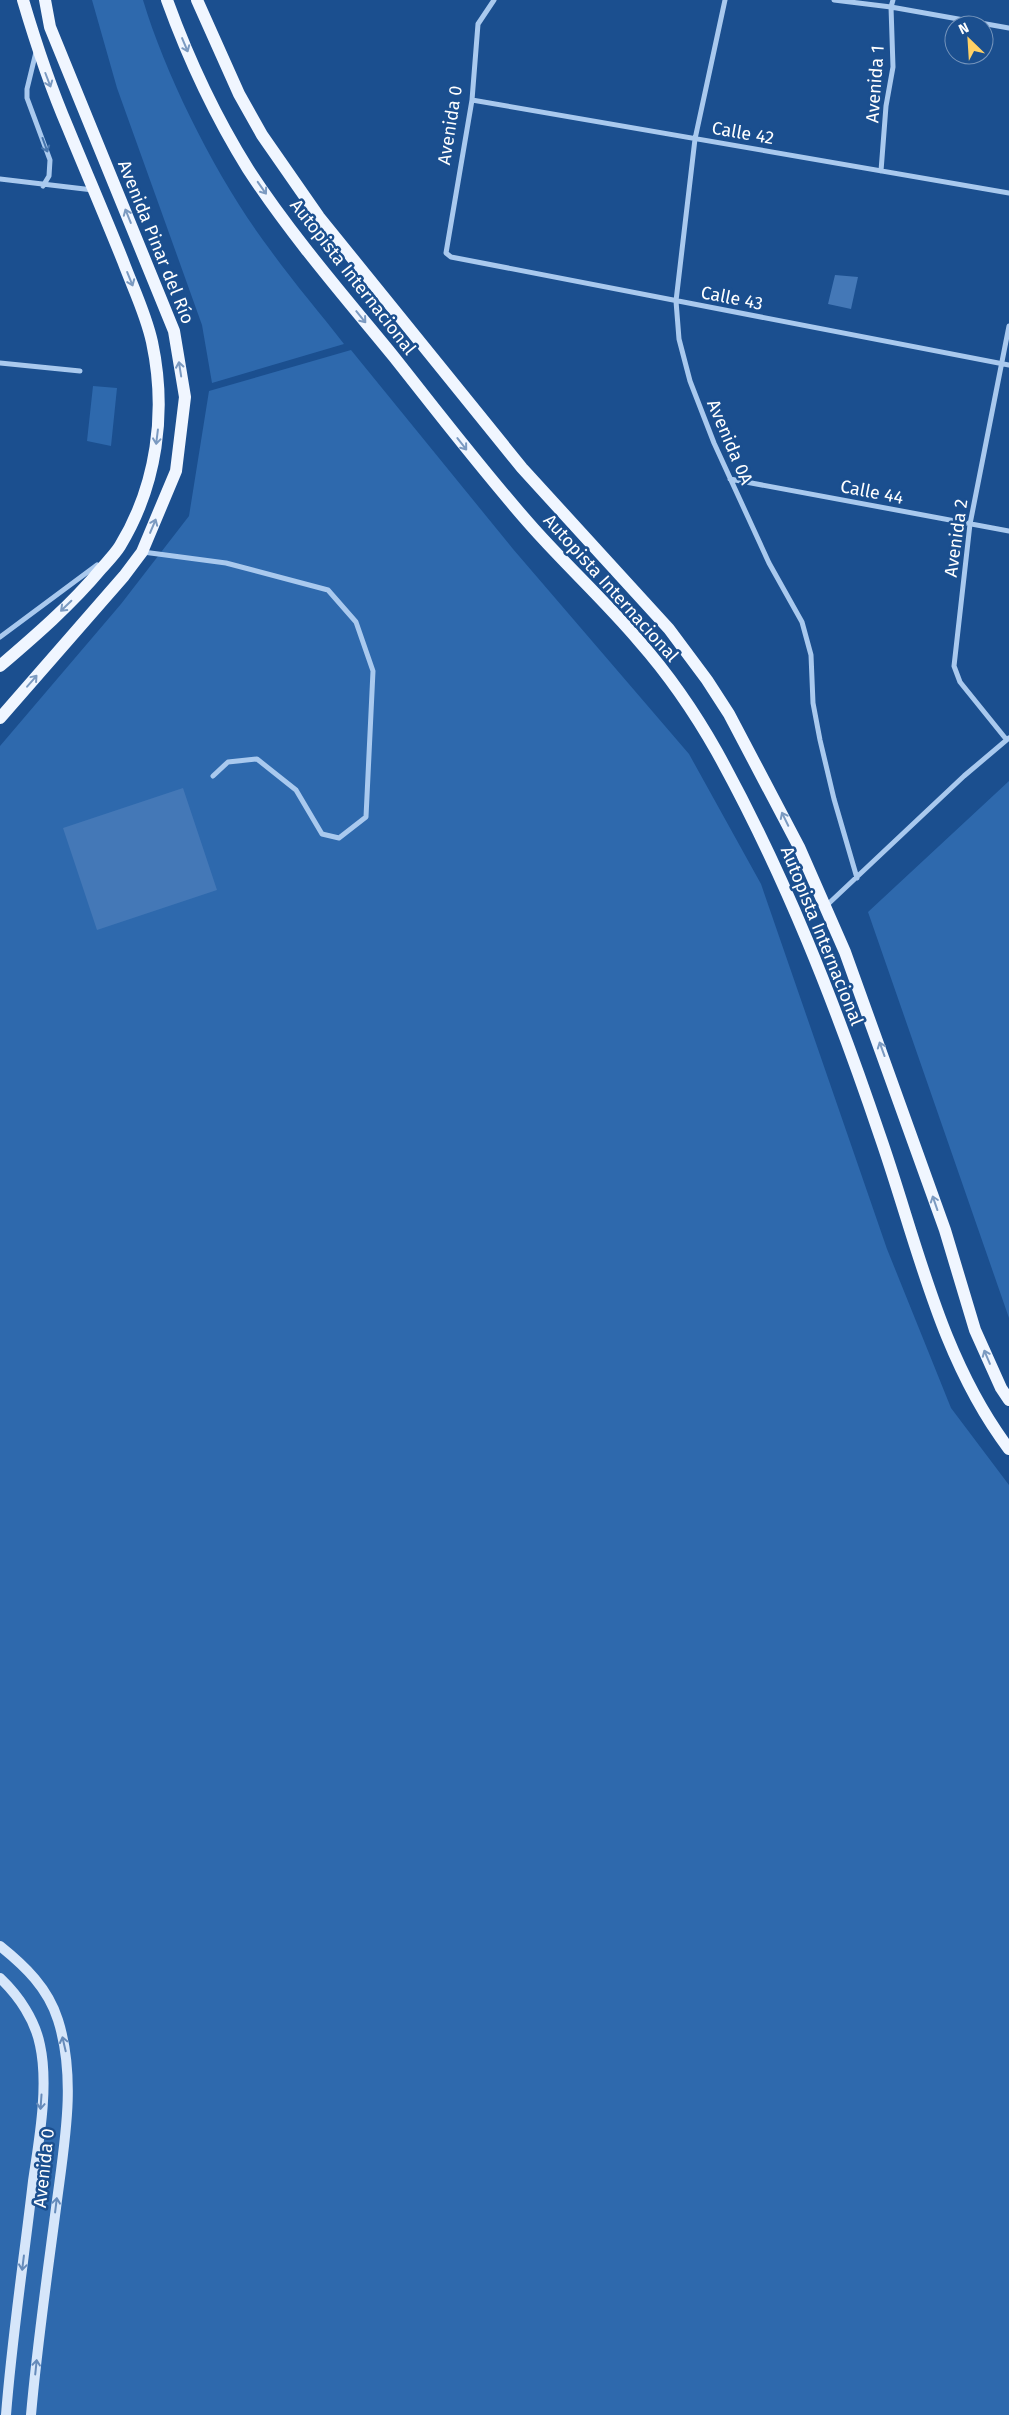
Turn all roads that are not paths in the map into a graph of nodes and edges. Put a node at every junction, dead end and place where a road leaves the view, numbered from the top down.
1 (23, 0) edge
2 (46, 0) edge
3 (167, 0) edge
4 (197, 0) edge
5 (494, 0) edge
6 (725, 0) edge
7 (834, 0) edge
8 (893, 0) edge
9 (891, 7) junction
10 (1009, 28) edge
11 (37, 48) junction
12 (472, 100) junction
13 (695, 139) junction
14 (881, 171) junction
15 (0, 179) edge
16 (43, 186) junction
17 (96, 190) junction
18 (1009, 193) edge
19 (451, 257) joint
20 (676, 301) junction
21 (1009, 326) edge
22 (0, 362) edge
23 (1001, 363) junction
24 (1009, 365) edge
25 (80, 371) dead end
26 (730, 479) junction
27 (970, 524) junction
28 (1009, 531) edge
29 (119, 548) junction
30 (142, 552) junction
31 (0, 637) edge
32 (0, 666) edge
33 (0, 718) edge
34 (1007, 739) edge
35 (213, 776) dead end
36 (857, 878) junction
37 (826, 906) junction
38 (1009, 1400) edge
39 (1009, 1449) edge
40 (0, 1946) edge
41 (0, 1978) edge
42 (6, 2415) edge
43 (31, 2415) edge

1 - 11 main road, Avenida Pinar del Río
30 -> 2 main road, Avenida Pinar del Río
3 -> 39 main road, Autopista Internacional
37 -> 4 main road, Autopista Internacional
5 - 12 street, Avenida 0
6 - 13 street, Avenida 0A
7 - 9 street
8 - 9 street, Avenida 1
9 - 10 street
9 - 14 street, Avenida 1
11 -> 16 street
11 -> 17 main road, Avenida Pinar del Río
12 - 13 street, Calle 42
12 - 19 street, Avenida 0
13 - 14 street, Calle 42
13 - 20 street, Avenida 0A
14 - 18 street, Calle 42
15 - 16 street
16 - 17 street
17 -> 29 main road, Avenida Pinar del Río
19 - 20 street, Calle 43
20 - 23 street, Calle 43
20 - 26 street, Avenida 0A
21 - 23 street, Avenida 2
22 - 25 street
23 - 24 street, Calle 43
23 - 27 street, Avenida 2
26 - 27 street, Calle 44
26 - 36 street, Avenida 0A
27 - 28 street, Calle 44
27 - 34 street, Avenida 2
29 - 31 street
29 -> 32 main road, Avenida Pinar del Río
33 -> 30 main road, Avenida Pinar del Río
30 - 35 street
34 - 36 street
36 - 37 street
38 -> 37 main road, Autopista Internacional
43 -> 40 main road, Avenida 0
41 -> 42 main road, Avenida 0

